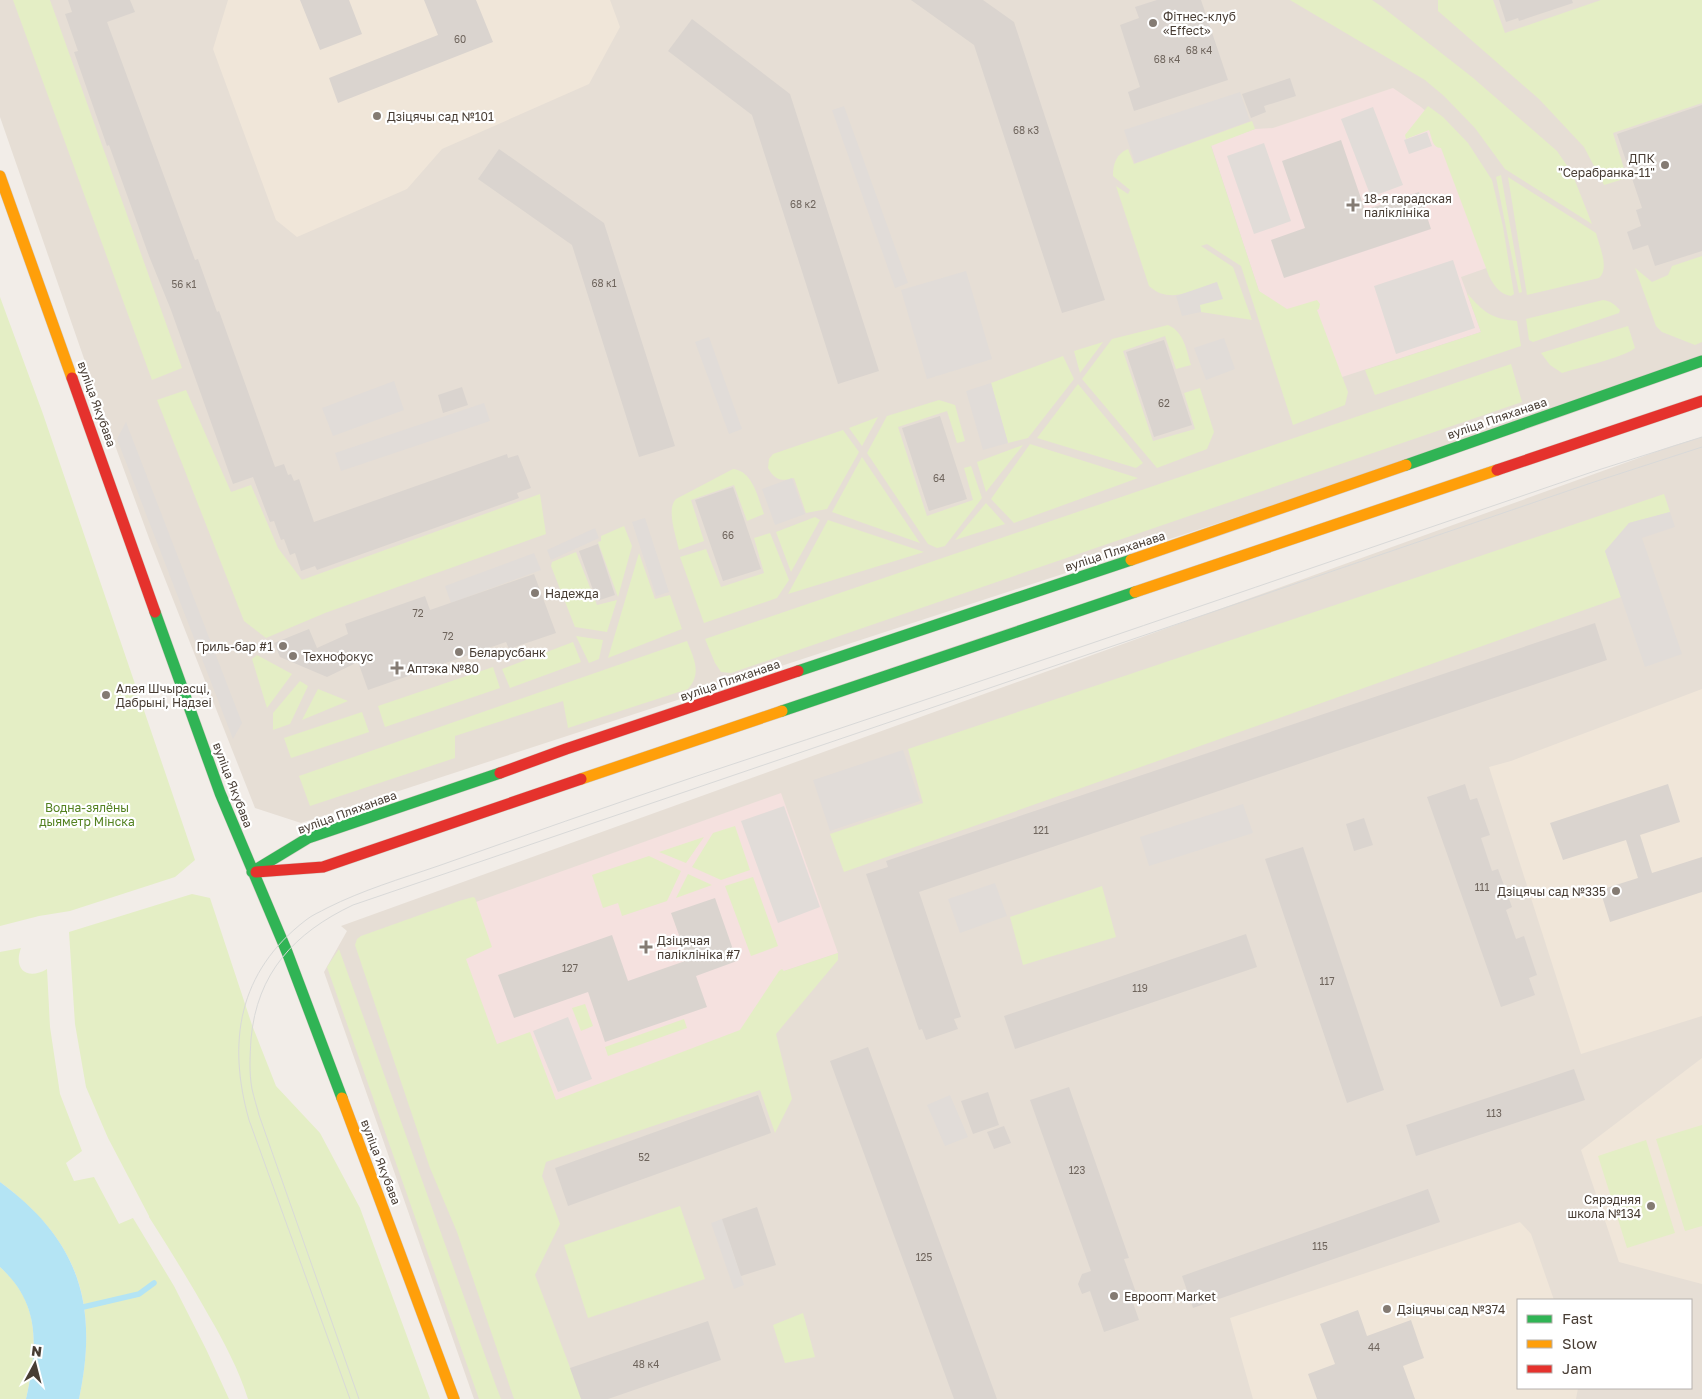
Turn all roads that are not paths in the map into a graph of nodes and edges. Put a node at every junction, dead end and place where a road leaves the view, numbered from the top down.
1 (0, 176) edge
2 (1702, 361) edge
3 (1702, 401) edge
4 (252, 872) junction
5 (454, 1399) edge

1 - 4 main road, вуліца Якубава
2 - 4 main road, вуліца Пляханава
3 - 4 main road
4 - 5 main road, вуліца Якубава

